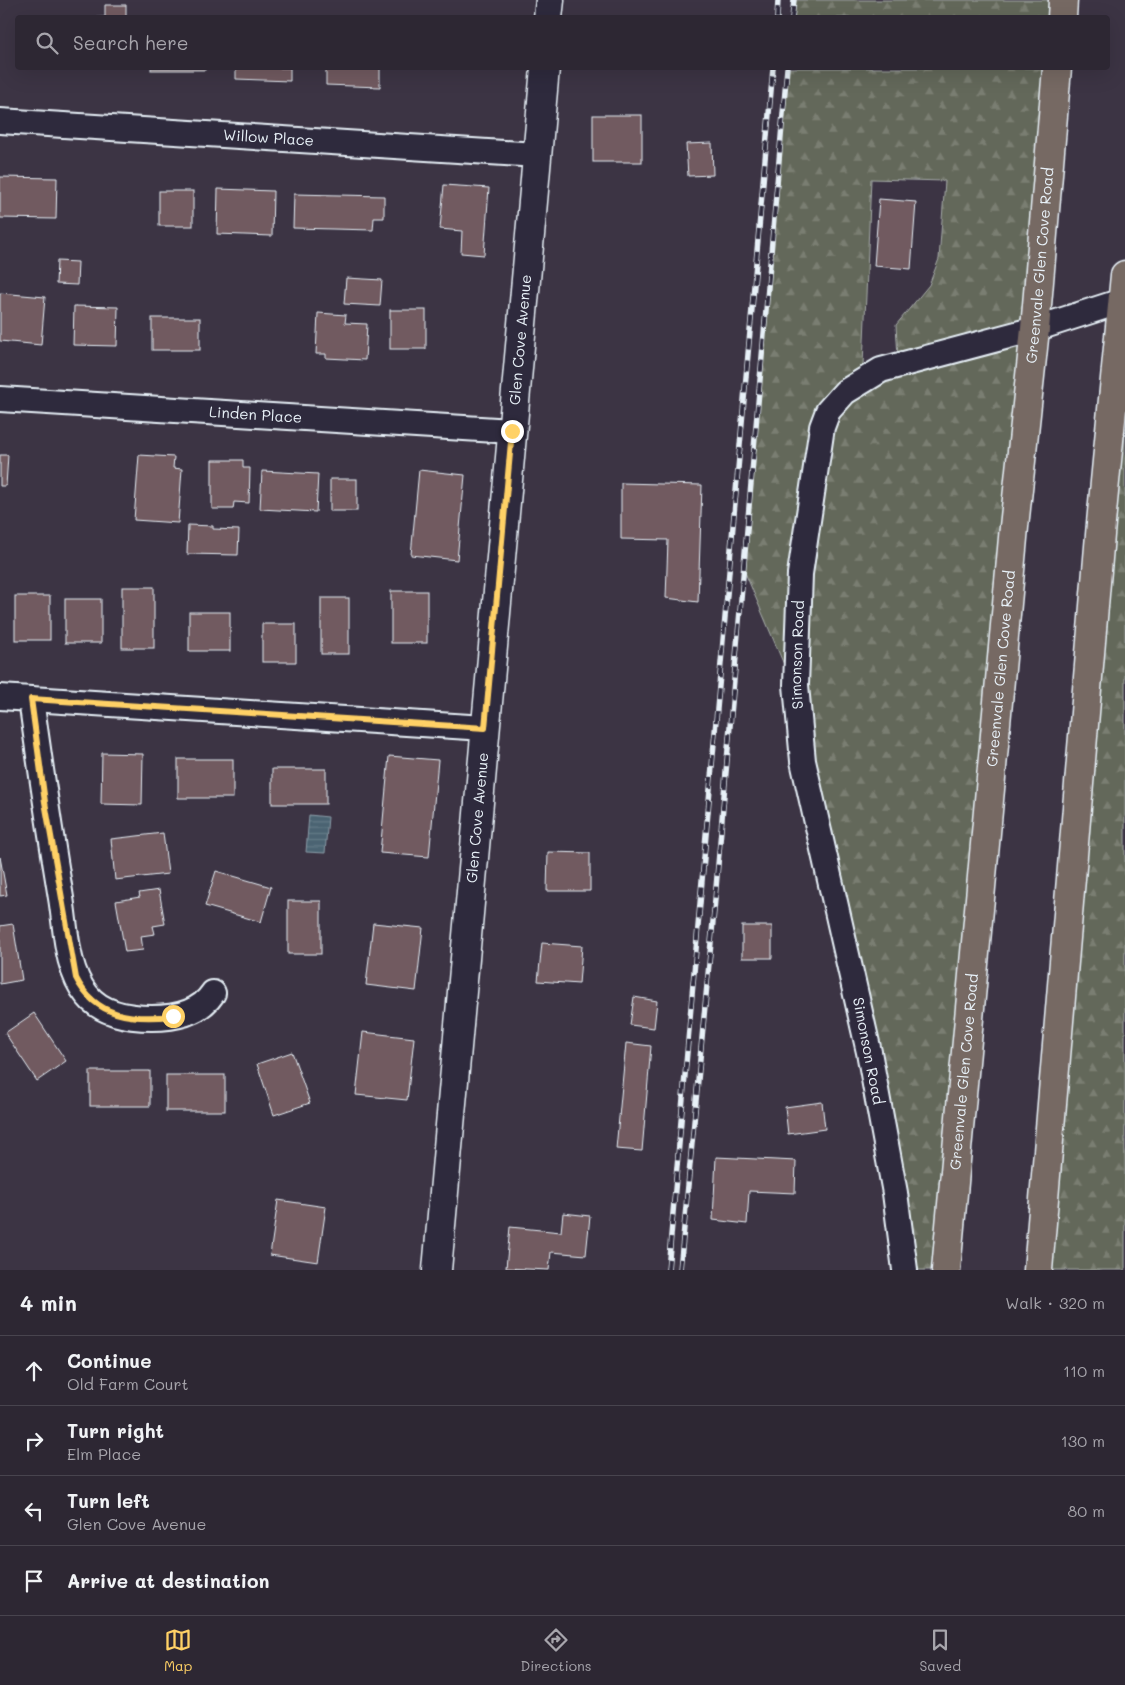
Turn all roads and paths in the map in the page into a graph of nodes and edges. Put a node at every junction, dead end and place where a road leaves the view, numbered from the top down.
1 (550, 0) edge
2 (1063, 0) edge
3 (548, 15) edge
4 (1062, 15) edge
5 (544, 70) edge
6 (1058, 70) edge
7 (0, 121) edge
8 (537, 155) junction
9 (1124, 292) edge
10 (1035, 329) junction
11 (0, 399) edge
12 (512, 431) junction
13 (0, 697) edge
14 (31, 699) junction
15 (485, 728) junction
16 (213, 993) dead end
17 (437, 1270) edge
18 (905, 1270) edge
19 (946, 1270) edge
20 (1038, 1270) edge

1 - 3 main road
2 - 4 main road
5 - 8 main road, Glen Cove Avenue
6 - 10 main road, Greenvale Glen Cove Road
7 - 8 street, Willow Place
8 - 12 main road, Glen Cove Avenue
9 - 10 street, Simonson Road
9 - 20 main road
10 - 18 street, Simonson Road
10 - 19 main road, Greenvale Glen Cove Road
11 - 12 street, Linden Place
12 - 15 main road, Glen Cove Avenue
13 - 14 street
14 - 15 street
14 - 16 street
15 - 17 main road, Glen Cove Avenue

